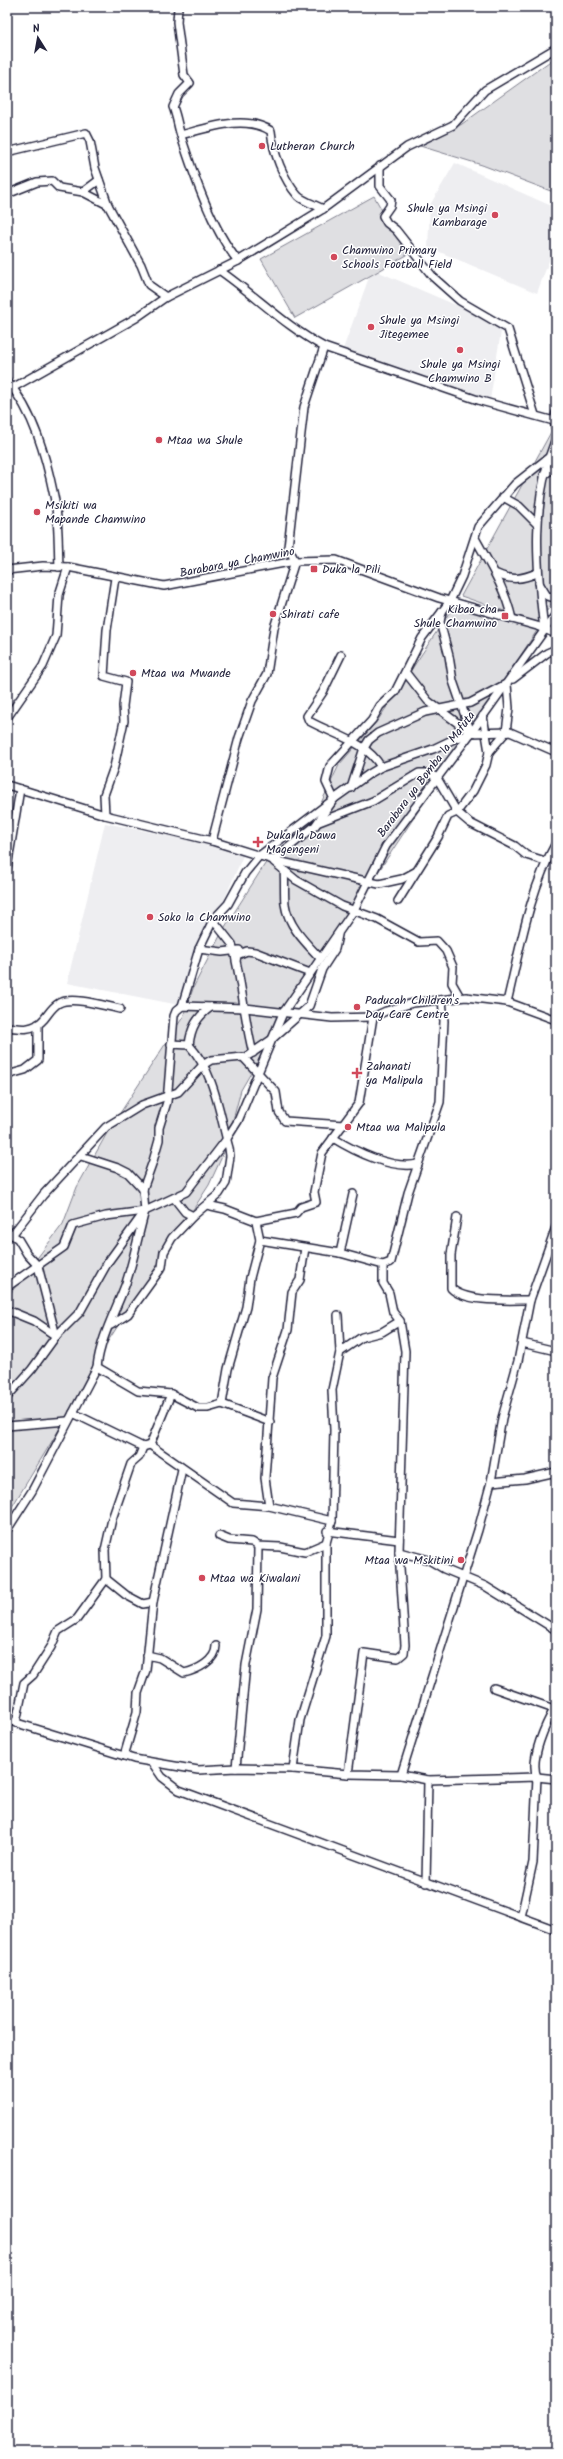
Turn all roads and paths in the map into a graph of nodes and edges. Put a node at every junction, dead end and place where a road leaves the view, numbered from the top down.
1 (178, 7) edge
2 (556, 48) edge
3 (180, 135) junction
4 (7, 152) edge
5 (380, 166) junction
6 (99, 180) junction
7 (83, 192) junction
8 (7, 194) edge
9 (108, 205) junction
10 (323, 209) junction
11 (238, 260) junction
12 (219, 270) junction
13 (166, 297) junction
14 (324, 346) junction
15 (9, 386) edge
16 (556, 413) edge
17 (535, 414) junction
18 (555, 420) edge
19 (556, 430) edge
20 (556, 438) edge
21 (548, 458) junction
22 (556, 471) edge
23 (544, 475) junction
24 (503, 497) junction
25 (537, 524) junction
26 (475, 538) junction
27 (295, 561) junction
28 (68, 566) junction
29 (59, 567) junction
30 (7, 570) edge
31 (538, 573) junction
32 (497, 574) junction
33 (115, 578) junction
34 (538, 581) junction
35 (556, 598) edge
36 (450, 601) junction
37 (442, 611) junction
38 (556, 614) edge
39 (512, 619) junction
40 (544, 629) junction
41 (556, 634) edge
42 (556, 649) edge
43 (341, 655) dead end
44 (406, 673) junction
45 (507, 684) junction
46 (460, 705) junction
47 (438, 709) junction
48 (483, 716) junction
49 (7, 718) edge
50 (485, 732) junction
51 (506, 732) junction
52 (471, 733) junction
53 (351, 741) junction
54 (364, 748) junction
55 (489, 752) junction
56 (556, 752) edge
57 (381, 767) junction
58 (437, 778) junction
59 (7, 785) edge
60 (20, 788) junction
61 (351, 788) junction
62 (334, 799) junction
63 (456, 812) junction
64 (105, 815) junction
65 (319, 822) junction
66 (212, 841) junction
67 (556, 843) edge
68 (259, 856) junction
69 (272, 860) junction
70 (545, 862) junction
71 (7, 868) edge
72 (284, 870) junction
73 (415, 872) junction
74 (368, 881) junction
75 (398, 901) dead end
76 (354, 910) junction
77 (213, 920) junction
78 (339, 930) junction
79 (199, 949) junction
80 (235, 950) junction
81 (247, 951) junction
82 (320, 958) junction
83 (236, 961) junction
84 (310, 973) junction
85 (460, 997) junction
86 (442, 1000) junction
87 (507, 1002) junction
88 (182, 1006) junction
89 (211, 1006) junction
90 (245, 1008) junction
91 (120, 1009) dead end
92 (283, 1013) junction
93 (300, 1015) junction
94 (373, 1018) junction
95 (556, 1020) edge
96 (38, 1024) junction
97 (7, 1027) edge
98 (271, 1040) junction
99 (171, 1044) junction
100 (190, 1045) junction
101 (253, 1053) junction
102 (243, 1057) junction
103 (203, 1065) junction
104 (258, 1072) junction
105 (7, 1075) edge
106 (168, 1096) junction
107 (344, 1125) junction
108 (333, 1138) junction
109 (226, 1140) junction
110 (81, 1156) junction
111 (418, 1164) junction
112 (143, 1190) junction
113 (353, 1194) dead end
114 (174, 1198) junction
115 (207, 1205) junction
116 (145, 1211) junction
117 (193, 1216) junction
118 (457, 1217) dead end
119 (256, 1221) junction
120 (556, 1227) edge
121 (10, 1233) edge
122 (260, 1240) junction
123 (120, 1245) junction
124 (135, 1248) junction
125 (305, 1248) junction
126 (340, 1253) junction
127 (383, 1265) junction
128 (38, 1266) junction
129 (7, 1287) edge
130 (530, 1300) junction
131 (7, 1310) edge
132 (338, 1315) dead end
133 (400, 1321) junction
134 (110, 1325) junction
135 (56, 1336) junction
136 (522, 1343) junction
137 (556, 1351) edge
138 (340, 1352) junction
139 (97, 1367) junction
140 (171, 1394) junction
141 (7, 1397) edge
142 (222, 1404) junction
143 (72, 1413) junction
144 (68, 1421) junction
145 (270, 1422) junction
146 (7, 1426) edge
147 (147, 1446) junction
148 (182, 1469) junction
149 (556, 1472) edge
150 (491, 1482) junction
151 (269, 1506) junction
152 (332, 1521) junction
153 (7, 1530) edge
154 (327, 1532) junction
155 (219, 1536) dead end
156 (400, 1540) junction
157 (326, 1543) junction
158 (258, 1546) junction
159 (399, 1552) junction
160 (463, 1576) junction
161 (106, 1579) junction
162 (153, 1602) junction
163 (556, 1630) edge
164 (216, 1646) dead end
165 (147, 1655) junction
166 (494, 1688) dead end
167 (555, 1708) edge
168 (7, 1720) edge
169 (16, 1723) junction
170 (124, 1756) junction
171 (153, 1764) junction
172 (236, 1768) junction
173 (293, 1769) junction
174 (348, 1774) junction
175 (401, 1775) junction
176 (538, 1777) junction
177 (556, 1779) edge
178 (428, 1780) junction
179 (426, 1884) junction
180 (521, 1917) junction
181 (556, 1930) edge

1 - 3 street
2 - 5 street
3 - 10 street
3 - 11 street
4 - 6 street
5 - 10 street
5 - 17 street
6 - 7 street
6 - 9 street
7 - 8 street
7 - 9 street
9 - 13 street
10 - 11 street
11 - 12 street
12 - 13 street
12 - 14 street
13 - 15 street
14 - 17 street
14 - 27 street
15 - 29 street
16 - 18 street
17 - 18 street
18 - 19 street
20 - 21 street
21 - 23 street
21 - 24 street
22 - 23 street
23 - 25 street
24 - 25 street
24 - 26 street
25 - 31 street
26 - 32 street
26 - 36 street
27 - 33 street, Barabara ya Chamwino
27 - 36 street, Barabara ya Chamwino
27 - 66 street
28 - 29 street, Barabara ya Chamwino
28 - 33 street, Barabara ya Chamwino
28 - 49 street
29 - 30 street, Barabara ya Chamwino
31 - 32 street
31 - 34 street
32 - 39 street
33 - 64 street
34 - 35 street
34 - 40 street
36 - 37 street
36 - 39 street, Barabara ya Chamwino
37 - 44 street
37 - 46 street
38 - 40 street, Barabara ya Bomba la Mafuta
39 - 40 street, Barabara ya Chamwino
40 - 41 street, Barabara ya Chamwino
40 - 45 street, Barabara ya Bomba la Mafuta
42 - 45 street
43 - 53 street
44 - 47 street
44 - 53 street
45 - 46 street
45 - 48 street, Barabara ya Bomba la Mafuta
45 - 51 street
46 - 47 street
46 - 52 street
47 - 52 street
47 - 54 street
48 - 50 street
48 - 52 street, Barabara ya Bomba la Mafuta
50 - 51 street
50 - 52 street
50 - 55 street
51 - 55 street
51 - 56 street
52 - 57 street
52 - 58 street, Barabara ya Bomba la Mafuta
53 - 54 street
53 - 62 street
54 - 57 street
54 - 61 street
55 - 63 street
57 - 61 street
58 - 63 street
58 - 65 street
58 - 74 street, Barabara ya Bomba la Mafuta
59 - 60 street
60 - 64 street
60 - 71 street
61 - 62 street
62 - 65 street
62 - 68 street
63 - 70 street
63 - 73 street
64 - 66 street
65 - 69 street
66 - 68 street
67 - 70 street
68 - 69 street
68 - 77 street
69 - 72 street
69 - 74 street
70 - 87 street
72 - 76 street
72 - 82 street
73 - 74 street
73 - 75 street
74 - 76 street, Barabara ya Bomba la Mafuta
76 - 78 street, Barabara ya Bomba la Mafuta
76 - 85 street
77 - 79 street
77 - 80 street
78 - 82 street, Barabara ya Bomba la Mafuta
78 - 93 street
79 - 80 street
79 - 88 street
80 - 81 street
80 - 83 street
81 - 83 street
81 - 84 street
82 - 84 street, Barabara ya Bomba la Mafuta
83 - 90 street
84 - 92 street, Barabara ya Bomba la Mafuta
85 - 86 street
85 - 87 street
86 - 94 street
86 - 111 street
87 - 95 street
88 - 89 street
88 - 99 street
89 - 90 street
89 - 100 street
90 - 92 street
90 - 101 street
91 - 96 street
92 - 93 street
92 - 98 street, Barabara ya Bomba la Mafuta
93 - 94 street
93 - 98 street
94 - 107 street
96 - 97 street
96 - 105 street
98 - 101 street
98 - 104 street, Barabara ya Bomba la Mafuta
99 - 100 street
99 - 106 street
100 - 103 street
101 - 102 street
102 - 103 street
102 - 104 street
103 - 106 street
103 - 109 street
104 - 107 street
104 - 109 street, Barabara ya Bomba la Mafuta
106 - 110 street
106 - 112 street
107 - 108 street
108 - 111 street
108 - 119 street
109 - 114 street, Barabara ya Bomba la Mafuta
109 - 115 street
110 - 112 street
110 - 121 street
111 - 127 street
112 - 116 street
113 - 126 street
114 - 116 street, Barabara ya Bomba la Mafuta
114 - 117 street
115 - 117 street
115 - 119 street
116 - 123 street
116 - 124 street
116 - 128 street
117 - 134 street
118 - 130 street
119 - 122 street
120 - 130 street
121 - 128 street
122 - 125 street
122 - 142 street
123 - 124 street
123 - 135 street
124 - 134 street
125 - 126 street
125 - 145 street
126 - 127 street
127 - 133 street
128 - 129 street
128 - 135 street
130 - 136 street
131 - 135 street
132 - 138 street
133 - 138 street
133 - 156 street
134 - 139 street
135 - 141 street
136 - 137 street
136 - 150 street
138 - 152 street
139 - 140 street
139 - 143 street
140 - 142 street
140 - 147 street
142 - 145 street
143 - 144 street
143 - 147 street
144 - 146 street
144 - 153 street
145 - 151 street
147 - 148 street
147 - 161 street
148 - 151 street
148 - 162 street
149 - 150 street
150 - 160 street
151 - 152 street
152 - 154 street
154 - 156 street
154 - 157 street
155 - 158 street
156 - 159 street
157 - 158 street
157 - 173 street
158 - 172 street
159 - 160 street
159 - 174 street
160 - 163 street
160 - 175 street
161 - 162 street
161 - 169 street
162 - 165 street
164 - 165 street
165 - 170 street
166 - 167 street
167 - 176 street
168 - 169 street
169 - 170 street
170 - 171 street
171 - 172 street
171 - 179 street
172 - 173 street
173 - 174 street
174 - 175 street
175 - 178 street
176 - 177 street
176 - 178 street
176 - 180 street
178 - 179 street
179 - 180 street
180 - 181 street

